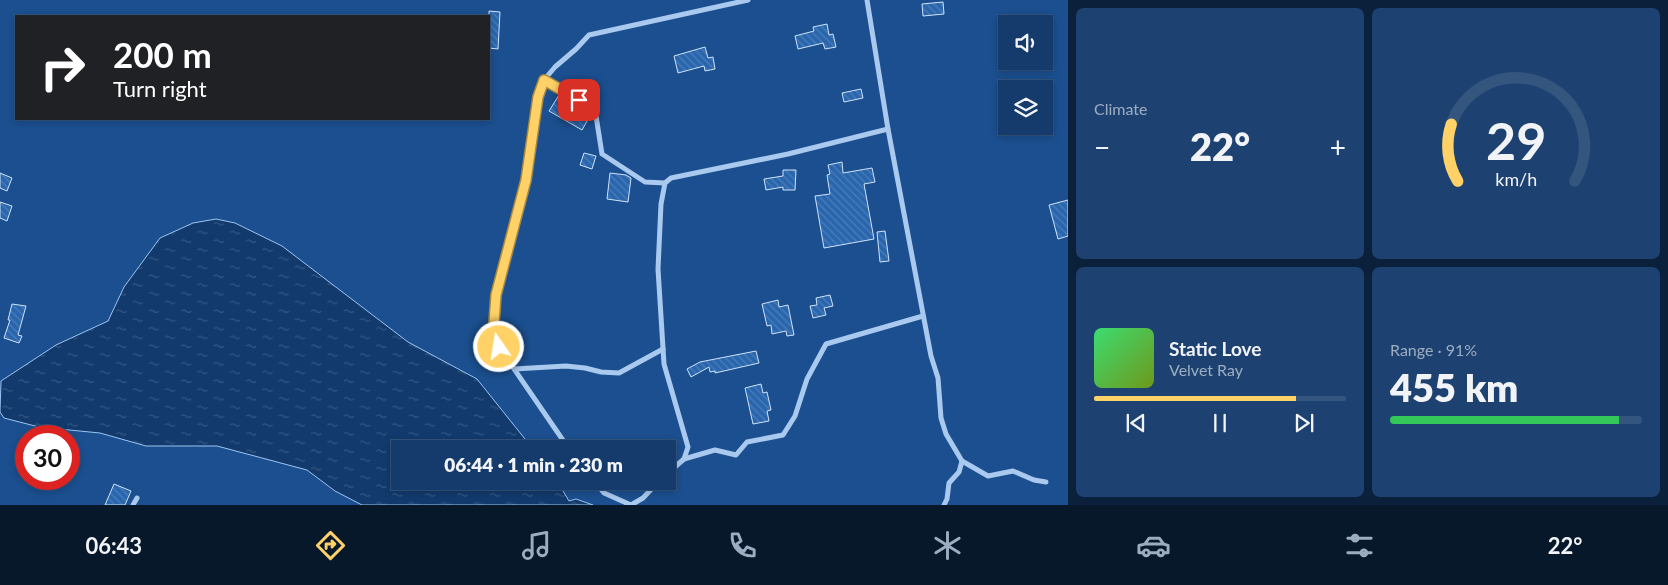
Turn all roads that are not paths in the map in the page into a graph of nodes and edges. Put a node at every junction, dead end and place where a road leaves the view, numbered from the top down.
1 (748, 0) edge
2 (867, 0) edge
3 (544, 80) junction
4 (888, 129) junction
5 (665, 183) junction
6 (923, 316) junction
7 (663, 349) junction
8 (514, 368) junction
9 (563, 440) edge
10 (684, 459) junction
11 (962, 461) junction
12 (676, 466) edge
13 (1046, 482) dead end
14 (602, 490) edge
15 (651, 490) edge
16 (137, 498) dead end
17 (133, 505) edge
18 (631, 505) edge
19 (944, 505) edge

1 - 3 street
2 - 4 street
3 - 5 street
3 - 8 street
4 - 5 street
4 - 6 street
5 - 7 street
6 - 10 street
6 - 11 street
7 - 8 street
7 - 10 street
8 - 9 street
10 - 12 street
11 - 13 street
11 - 19 street
14 - 18 street
15 - 18 street
16 - 17 street

